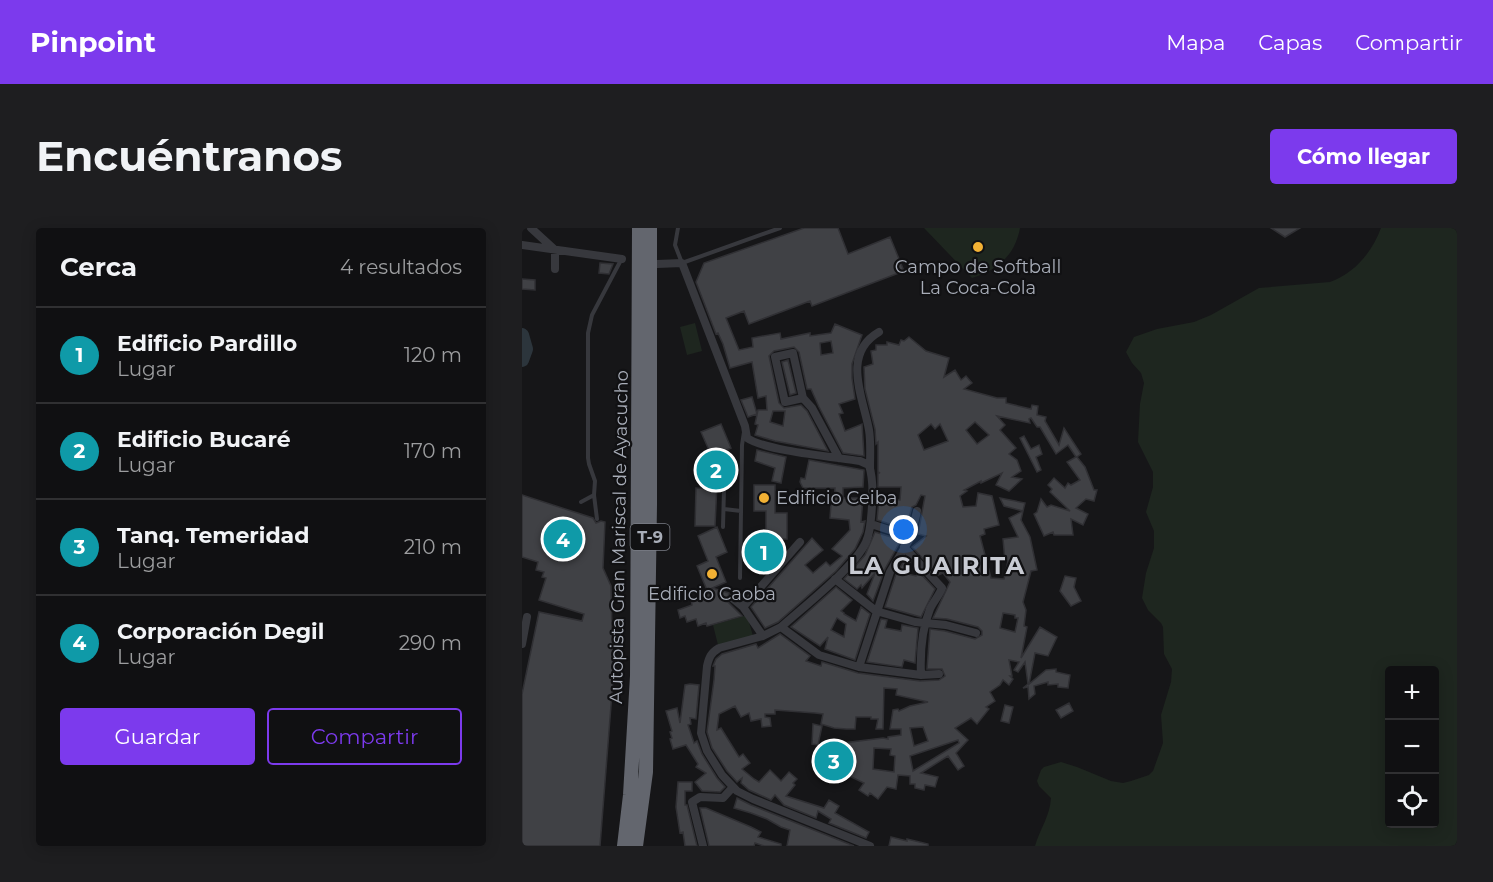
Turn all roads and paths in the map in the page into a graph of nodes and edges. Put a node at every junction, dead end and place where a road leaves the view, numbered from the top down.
1 (531, 228) edge
2 (639, 228) edge
3 (650, 228) edge
4 (678, 228) edge
5 (780, 228) edge
6 (522, 245) edge
7 (555, 250) junction
8 (622, 259) joint
9 (657, 264) dead end
10 (682, 264) junction
11 (555, 268) dead end
12 (879, 332) dead end
13 (803, 398) junction
14 (745, 426) junction
15 (839, 458) junction
16 (870, 470) junction
17 (724, 489) dead end
18 (594, 495) junction
19 (581, 502) dead end
20 (724, 509) junction
21 (741, 511) junction
22 (917, 512) dead end
23 (597, 519) dead end
24 (871, 524) junction
25 (723, 527) dead end
26 (911, 537) junction
27 (800, 542) dead end
28 (904, 547) junction
29 (740, 578) dead end
30 (835, 579) junction
31 (732, 598) dead end
32 (742, 607) junction
33 (876, 611) junction
34 (527, 617) dead end
35 (925, 623) junction
36 (781, 627) junction
37 (976, 633) dead end
38 (763, 636) junction
39 (522, 644) edge
40 (859, 667) junction
41 (939, 674) dead end
42 (921, 675) junction
43 (733, 787) junction
44 (624, 846) edge
45 (636, 846) edge
46 (703, 846) edge
47 (870, 846) edge

1 - 7 street
2 - 44 highway, Autopista Gran Mariscal de Ayacucho / T-9
3 - 45 highway, Autopista Gran Mariscal de Ayacucho / T-9
4 - 10 lane
5 - 10 lane
6 - 7 street
7 - 8 street
7 - 11 street
8 - 18 lane
9 - 10 street
10 - 14 street
12 - 16 street
13 - 13 street
13 - 15 street
14 - 15 street
14 - 21 lane
15 - 16 street
16 - 24 street
17 - 20 lane
18 - 19 lane
18 - 23 lane
20 - 21 lane
20 - 25 lane
21 - 29 lane
22 - 26 street
24 - 26 street
24 - 30 street
26 - 28 street
27 - 32 street
28 - 33 street
28 - 35 street
30 - 33 street
30 - 36 street
31 - 32 street
32 - 38 street
33 - 35 street
33 - 40 street
34 - 39 street
35 - 37 street
35 - 42 street
36 - 38 street
36 - 40 street
38 - 43 street
40 - 42 street
41 - 42 street
43 - 46 street
43 - 47 street

